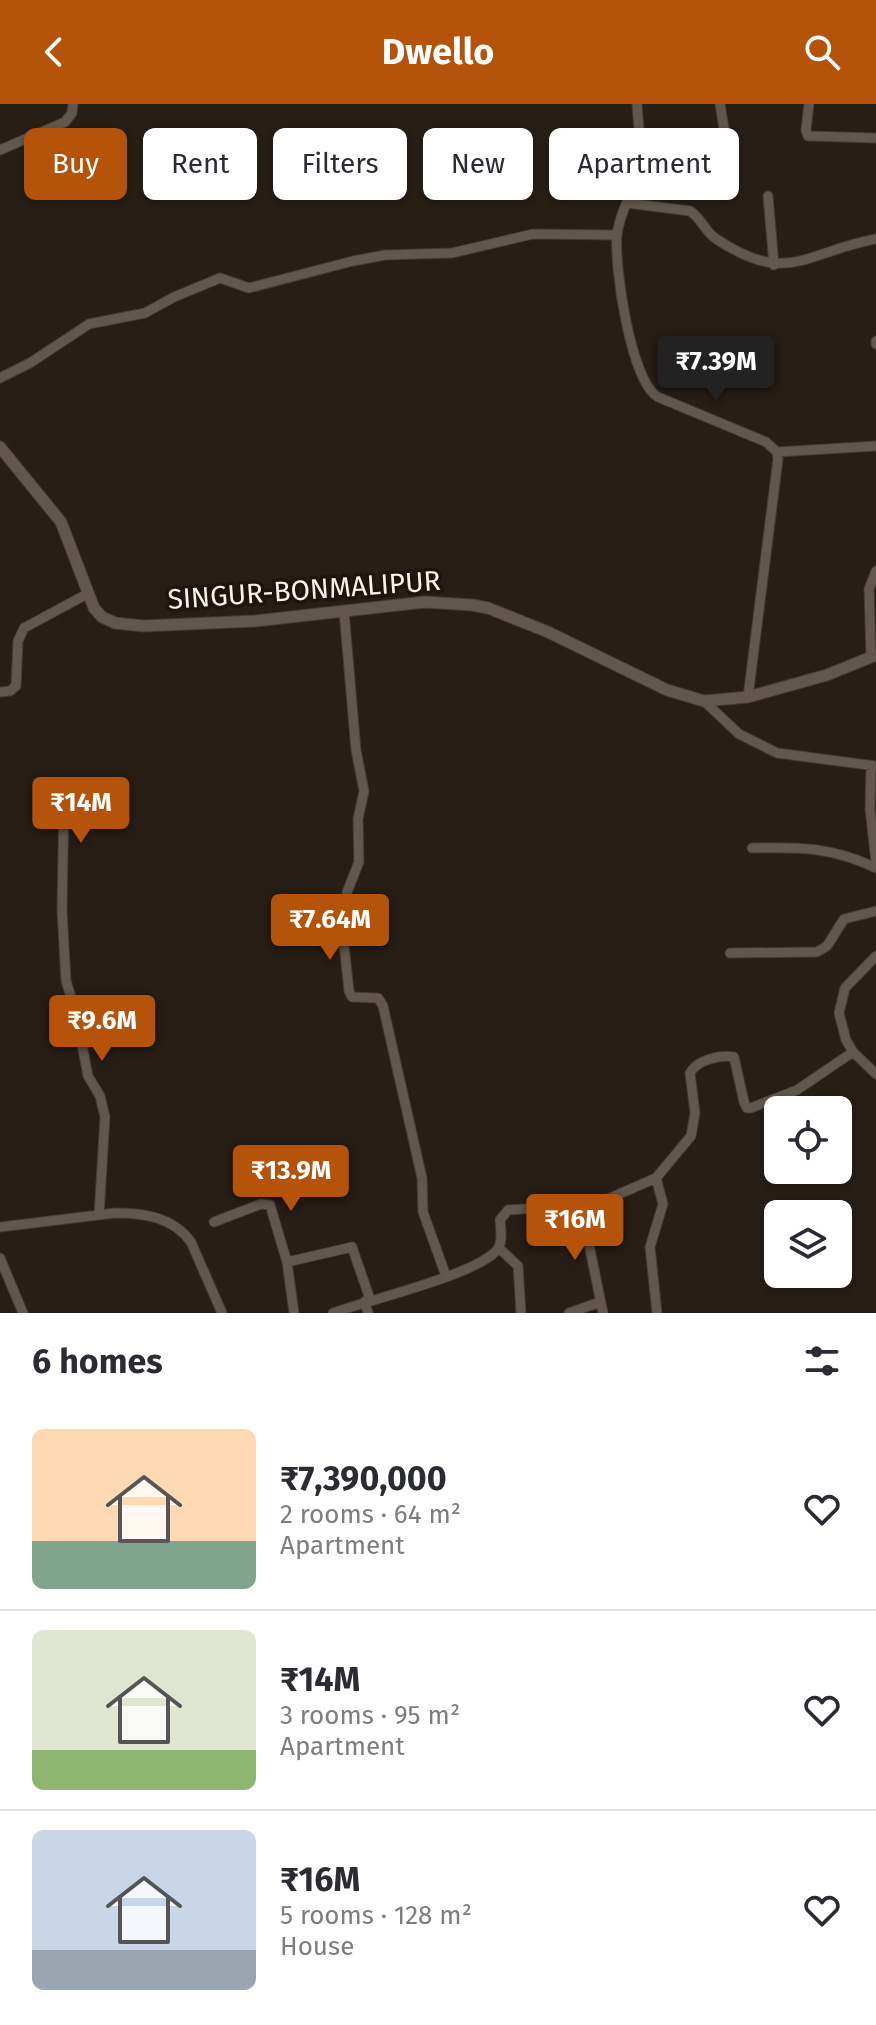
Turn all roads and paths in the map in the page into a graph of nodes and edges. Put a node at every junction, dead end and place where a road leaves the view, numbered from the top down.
1 (73, 104) edge
2 (637, 104) edge
3 (720, 104) edge
4 (809, 104) edge
5 (724, 128) edge
6 (876, 138) edge
7 (0, 150) edge
8 (768, 196) dead end
9 (627, 203) junction
10 (617, 235) junction
11 (876, 239) edge
12 (774, 265) junction
13 (0, 378) edge
14 (876, 446) edge
15 (0, 447) edge
16 (777, 452) junction
17 (876, 571) edge
18 (87, 594) junction
19 (344, 611) junction
20 (874, 656) edge
21 (0, 692) edge
22 (748, 697) junction
23 (704, 701) junction
24 (874, 766) edge
25 (64, 799) dead end
26 (752, 848) dead end
27 (876, 862) edge
28 (876, 868) edge
29 (876, 911) edge
30 (730, 953) dead end
31 (876, 956) edge
32 (853, 1052) junction
33 (876, 1074) edge
34 (656, 1178) junction
35 (581, 1205) junction
36 (99, 1215) junction
37 (214, 1222) dead end
38 (0, 1227) edge
39 (499, 1248) junction
40 (0, 1258) edge
41 (287, 1262) junction
42 (446, 1276) junction
43 (367, 1300) junction
44 (602, 1308) edge
45 (23, 1313) edge
46 (222, 1313) edge
47 (294, 1313) edge
48 (333, 1313) edge
49 (368, 1313) edge
50 (521, 1313) edge
51 (569, 1313) edge
52 (657, 1313) edge

1 - 7 street
2 - 9 street
3 - 5 street
4 - 6 street
8 - 12 street
9 - 10 street
9 - 12 street
10 - 13 street
10 - 16 street
11 - 12 street
14 - 16 street
15 - 18 street, SINGUR-BONMALIPUR
16 - 22 street
17 - 20 street
18 - 19 street, SINGUR-BONMALIPUR
18 - 21 street
19 - 23 street, SINGUR-BONMALIPUR
19 - 42 street
20 - 22 street, SINGUR-BONMALIPUR
22 - 23 street, SINGUR-BONMALIPUR
23 - 24 street
24 - 27 street
25 - 36 street
26 - 28 street
29 - 30 street
31 - 32 street
32 - 33 street
32 - 34 street
34 - 35 street
34 - 52 street
35 - 39 street
35 - 44 street
36 - 38 street
36 - 46 street
37 - 41 street
39 - 42 street
39 - 50 street
40 - 45 street
41 - 43 street
41 - 47 street
42 - 43 street
43 - 48 street
43 - 49 street
44 - 51 street

